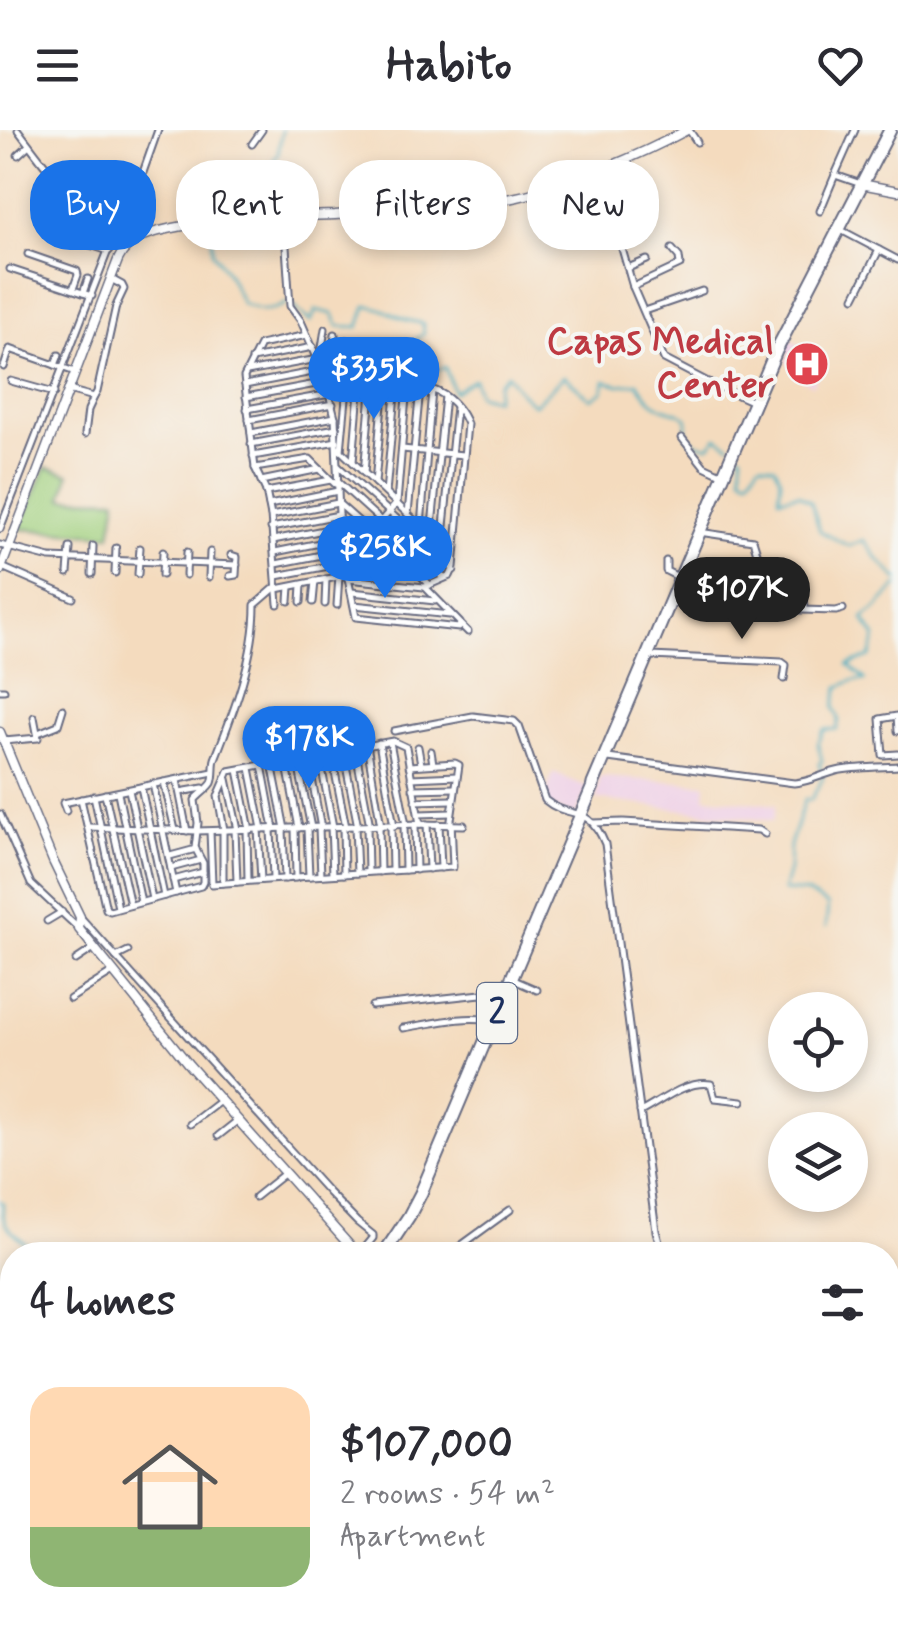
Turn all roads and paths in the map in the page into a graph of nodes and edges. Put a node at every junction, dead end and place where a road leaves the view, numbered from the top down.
1 (18, 130) edge
2 (158, 130) edge
3 (262, 130) edge
4 (854, 130) edge
5 (890, 130) edge
6 (685, 131) edge
7 (696, 142) dead end
8 (252, 144) dead end
9 (30, 145) junction
10 (18, 155) dead end
11 (626, 158) joint
12 (42, 160) edge
13 (147, 160) edge
14 (622, 160) edge
15 (835, 175) junction
16 (860, 184) junction
17 (898, 191) edge
18 (527, 194) edge
19 (820, 211) dead end
20 (319, 215) edge
21 (838, 228) junction
22 (898, 247) edge
23 (672, 248) dead end
24 (106, 250) edge
25 (124, 250) edge
26 (286, 250) edge
27 (623, 250) edge
28 (879, 250) junction
29 (109, 251) joint
30 (28, 254) dead end
31 (895, 259) edge
32 (647, 260) dead end
33 (628, 268) junction
34 (10, 269) dead end
35 (88, 279) dead end
36 (111, 279) junction
37 (633, 286) junction
38 (73, 289) junction
39 (702, 291) dead end
40 (82, 293) junction
41 (92, 296) junction
42 (855, 296) dead end
43 (643, 312) junction
44 (325, 329) dead end
45 (335, 334) dead end
46 (308, 336) junction
47 (347, 340) dead end
48 (358, 344) dead end
49 (313, 347) junction
50 (370, 347) dead end
51 (382, 352) dead end
52 (60, 355) dead end
53 (393, 356) dead end
54 (252, 359) junction
55 (404, 360) dead end
56 (55, 365) junction
57 (4, 367) dead end
58 (64, 368) junction
59 (323, 368) junction
60 (75, 372) junction
61 (246, 372) junction
62 (11, 381) dead end
63 (375, 381) junction
64 (326, 382) junction
65 (244, 385) junction
66 (420, 387) junction
67 (68, 390) junction
68 (432, 390) junction
69 (54, 393) junction
70 (330, 394) junction
71 (94, 396) junction
72 (444, 396) junction
73 (246, 397) junction
74 (754, 402) junction
75 (333, 404) junction
76 (456, 407) junction
77 (247, 409) junction
78 (335, 417) junction
79 (249, 420) junction
80 (336, 428) junction
81 (251, 433) junction
82 (84, 434) dead end
83 (682, 438) dead end
84 (252, 444) junction
85 (339, 446) junction
86 (402, 450) junction
87 (414, 450) junction
88 (427, 452) junction
89 (439, 453) junction
90 (451, 454) junction
91 (464, 455) junction
92 (253, 456) junction
93 (352, 462) junction
94 (338, 466) junction
95 (24, 468) junction
96 (255, 468) junction
97 (320, 470) junction
98 (364, 472) junction
99 (38, 474) junction
100 (724, 475) junction
101 (260, 480) junction
102 (375, 483) junction
103 (336, 484) junction
104 (266, 492) junction
105 (386, 493) junction
106 (338, 503) junction
107 (396, 503) junction
108 (269, 504) junction
109 (389, 512) junction
110 (3, 514) edge
111 (408, 514) junction
112 (271, 516) junction
113 (339, 517) junction
114 (381, 521) junction
115 (421, 526) junction
116 (272, 528) junction
117 (339, 528) junction
118 (0, 529) edge
119 (371, 532) junction
120 (700, 532) junction
121 (431, 536) junction
122 (340, 539) junction
123 (273, 540) junction
124 (4, 546) edge
125 (93, 546) dead end
126 (442, 546) junction
127 (70, 548) dead end
128 (116, 548) dead end
129 (140, 548) dead end
130 (163, 552) dead end
131 (187, 552) dead end
132 (210, 552) dead end
133 (275, 552) junction
134 (342, 552) junction
135 (231, 555) dead end
136 (398, 556) junction
137 (758, 556) dead end
138 (382, 557) junction
139 (69, 558) junction
140 (92, 558) junction
141 (454, 558) junction
142 (116, 560) junction
143 (666, 560) dead end
144 (139, 561) junction
145 (163, 562) junction
146 (187, 563) junction
147 (210, 564) junction
148 (276, 564) junction
149 (345, 564) junction
150 (237, 566) junction
151 (1, 569) edge
152 (415, 570) junction
153 (454, 570) junction
154 (68, 573) dead end
155 (115, 573) dead end
156 (92, 574) dead end
157 (138, 574) dead end
158 (162, 575) dead end
159 (186, 576) dead end
160 (230, 576) dead end
161 (277, 576) junction
162 (209, 577) dead end
163 (345, 577) junction
164 (444, 578) junction
165 (680, 578) junction
166 (326, 579) junction
167 (315, 582) junction
168 (790, 583) dead end
169 (804, 583) dead end
170 (302, 584) junction
171 (428, 586) junction
172 (290, 587) junction
173 (277, 588) junction
174 (351, 592) junction
175 (73, 598) dead end
176 (289, 601) dead end
177 (301, 602) dead end
178 (313, 602) dead end
179 (438, 602) junction
180 (278, 604) dead end
181 (325, 604) dead end
182 (337, 605) dead end
183 (354, 605) junction
184 (668, 608) junction
185 (843, 608) dead end
186 (793, 609) junction
187 (804, 610) junction
188 (452, 615) junction
189 (460, 625) junction
190 (468, 632) dead end
191 (651, 656) junction
192 (638, 679) junction
193 (784, 679) dead end
194 (62, 709) dead end
195 (34, 718) dead end
196 (394, 731) dead end
197 (898, 731) edge
198 (38, 732) junction
199 (2, 736) edge
200 (390, 742) junction
201 (379, 743) junction
202 (367, 745) junction
203 (418, 747) dead end
204 (354, 748) junction
205 (343, 750) junction
206 (431, 751) dead end
207 (331, 752) junction
208 (320, 754) junction
209 (898, 754) edge
210 (308, 756) junction
211 (297, 758) junction
212 (604, 758) junction
213 (286, 760) junction
214 (272, 763) junction
215 (421, 764) junction
216 (433, 764) junction
217 (262, 765) junction
218 (409, 766) junction
219 (898, 766) edge
220 (250, 768) junction
221 (238, 770) junction
222 (213, 772) junction
223 (227, 776) junction
224 (457, 776) junction
225 (411, 778) junction
226 (176, 780) junction
227 (164, 782) junction
228 (153, 784) junction
229 (141, 787) junction
230 (206, 787) junction
231 (455, 788) junction
232 (129, 789) junction
233 (413, 789) junction
234 (117, 792) junction
235 (179, 792) junction
236 (106, 794) junction
237 (94, 796) junction
238 (81, 799) junction
239 (416, 800) junction
240 (453, 800) junction
241 (195, 801) junction
242 (182, 804) junction
243 (66, 811) dead end
244 (451, 813) junction
245 (581, 813) junction
246 (0, 814) edge
247 (418, 814) junction
248 (593, 823) junction
249 (421, 824) junction
250 (439, 824) junction
251 (451, 824) junction
252 (405, 825) junction
253 (464, 825) dead end
254 (369, 826) junction
255 (380, 826) junction
256 (393, 826) junction
257 (87, 827) junction
258 (100, 827) junction
259 (332, 827) junction
260 (344, 827) junction
261 (356, 827) junction
262 (113, 828) junction
263 (125, 828) junction
264 (136, 828) junction
265 (309, 828) junction
266 (150, 829) junction
267 (260, 829) junction
268 (273, 829) junction
269 (284, 829) junction
270 (162, 830) junction
271 (174, 830) junction
272 (187, 830) junction
273 (224, 830) junction
274 (236, 830) junction
275 (248, 830) junction
276 (197, 831) junction
277 (210, 831) junction
278 (765, 834) dead end
279 (196, 848) junction
280 (168, 856) junction
281 (201, 860) junction
282 (171, 868) junction
283 (441, 868) junction
284 (429, 869) junction
285 (404, 870) junction
286 (416, 870) junction
287 (392, 871) junction
288 (203, 872) junction
289 (368, 872) junction
290 (380, 872) junction
291 (357, 873) junction
292 (333, 874) junction
293 (344, 874) junction
294 (320, 875) junction
295 (296, 876) junction
296 (309, 876) junction
297 (285, 878) junction
298 (272, 879) junction
299 (173, 880) junction
300 (261, 880) junction
301 (248, 881) junction
302 (237, 882) junction
303 (224, 884) junction
304 (176, 893) junction
305 (164, 896) junction
306 (152, 899) junction
307 (141, 902) junction
308 (130, 905) junction
309 (118, 908) junction
310 (62, 912) junction
311 (80, 917) junction
312 (47, 922) dead end
313 (79, 929) junction
314 (94, 948) junction
315 (128, 950) dead end
316 (116, 957) junction
317 (76, 960) dead end
318 (113, 972) junction
319 (135, 978) junction
320 (511, 979) junction
321 (125, 985) junction
322 (537, 990) dead end
323 (70, 999) dead end
324 (500, 1004) junction
325 (372, 1006) dead end
326 (494, 1020) junction
327 (403, 1028) dead end
328 (220, 1101) junction
329 (742, 1102) dead end
330 (640, 1112) junction
331 (237, 1121) junction
332 (190, 1124) dead end
333 (218, 1136) dead end
334 (284, 1174) junction
335 (256, 1196) dead end
336 (510, 1210) dead end
337 (347, 1242) edge
338 (370, 1242) edge
339 (396, 1242) edge
340 (466, 1242) edge
341 (659, 1242) edge

1 - 9 street
2 - 13 street
3 - 8 street
4 - 15 street
5 - 16 highway, 2
6 - 7 street
6 - 11 street
9 - 10 street
9 - 12 street
11 - 14 street
15 - 16 street
15 - 19 street
16 - 17 street
16 - 21 highway, 2
18 - 20 street
21 - 28 street
21 - 74 highway, 2
22 - 31 street
23 - 37 street
24 - 29 street
25 - 36 street
26 - 46 street
27 - 33 street
28 - 31 street
28 - 42 street
29 - 41 street
30 - 38 street
32 - 33 street
33 - 37 street
34 - 38 street
35 - 40 street
36 - 60 street
36 - 71 street
37 - 43 street
38 - 40 street
39 - 43 street
40 - 41 street
41 - 58 street
43 - 74 street
44 - 59 street
45 - 59 street
46 - 49 street
46 - 54 street
47 - 63 street
48 - 63 street
49 - 54 street
49 - 59 street
50 - 63 street
51 - 63 street
52 - 56 street
53 - 63 street
54 - 61 street
55 - 63 street
56 - 57 street
56 - 58 street
58 - 60 street
58 - 69 street
59 - 61 street
59 - 63 street
59 - 64 street
59 - 65 street
60 - 67 street
61 - 65 street
62 - 69 street
63 - 66 street
63 - 85 street
63 - 86 street
63 - 93 street
63 - 98 street
63 - 102 street
63 - 105 street
64 - 70 street
64 - 73 street
65 - 73 street
66 - 68 street
66 - 87 street
67 - 71 street
67 - 99 street
68 - 72 street
68 - 88 street
69 - 95 street
70 - 75 street
70 - 77 street
71 - 82 street
72 - 76 street
72 - 89 street
73 - 77 street
74 - 100 highway, 2
75 - 78 street
75 - 79 street
76 - 90 street
76 - 91 street
77 - 79 street
78 - 80 street
78 - 81 street
79 - 81 street
80 - 84 street
80 - 85 street
81 - 84 street
83 - 100 street
84 - 92 street
85 - 92 street
85 - 93 street
85 - 94 street
86 - 87 street
86 - 107 street
87 - 88 street
87 - 111 street
88 - 89 street
88 - 115 street
89 - 90 street
89 - 121 street
90 - 91 street
90 - 126 street
91 - 141 street
92 - 96 street
93 - 98 street
94 - 103 street
94 - 109 street
95 - 99 street
95 - 110 street
96 - 97 street
96 - 101 street
97 - 101 street
97 - 103 street
98 - 102 street
99 - 124 street
100 - 120 highway, 2
101 - 104 street
102 - 105 street
103 - 104 street
103 - 106 street
103 - 108 street
103 - 114 street
104 - 108 street
105 - 107 street
106 - 112 street
106 - 113 street
106 - 119 street
107 - 109 street
107 - 111 street
108 - 112 street
109 - 114 street
109 - 153 street
110 - 118 street
111 - 115 street
112 - 116 street
113 - 116 street
113 - 117 street
113 - 138 street
114 - 119 street
114 - 164 street
115 - 121 street
116 - 123 street
117 - 122 street
117 - 123 street
119 - 136 street
120 - 137 street
120 - 165 highway, 2
121 - 126 street
122 - 133 street
122 - 134 street
123 - 133 street
124 - 139 street
124 - 151 street
125 - 140 street
126 - 141 street
127 - 139 street
128 - 142 street
129 - 144 street
130 - 145 street
131 - 146 street
132 - 147 street
133 - 148 street
134 - 138 street
134 - 148 street
134 - 149 street
135 - 150 street
136 - 138 street
136 - 152 street
139 - 140 street
139 - 154 street
140 - 142 street
140 - 156 street
141 - 153 street
142 - 144 street
142 - 155 street
143 - 165 street
144 - 145 street
144 - 157 street
145 - 146 street
145 - 158 street
146 - 147 street
146 - 159 street
147 - 150 street
147 - 162 street
148 - 161 street
149 - 152 street
149 - 161 street
149 - 163 street
150 - 160 street
151 - 175 street
152 - 171 street
153 - 164 street
161 - 173 street
163 - 166 street
163 - 171 street
163 - 174 street
163 - 182 street
164 - 171 street
165 - 184 highway, 2
166 - 167 street
166 - 181 street
167 - 170 street
167 - 178 street
168 - 186 street
169 - 187 street
170 - 172 street
170 - 177 street
171 - 179 street
172 - 173 street
172 - 176 street
173 - 180 street
173 - 222 street
174 - 179 street
174 - 183 street
179 - 188 street
183 - 188 street
183 - 189 street
184 - 186 street
184 - 191 highway
184 - 192 highway, 2
185 - 187 street
186 - 187 street
188 - 189 street
189 - 190 street
191 - 192 highway
191 - 193 street
192 - 212 highway, 2
194 - 198 street
195 - 198 street
196 - 245 street
197 - 209 street
198 - 199 street
199 - 311 street
200 - 201 street
200 - 218 street
200 - 252 street
201 - 202 street
201 - 256 street
202 - 204 street
202 - 255 street
203 - 215 street
204 - 205 street
204 - 254 street
205 - 207 street
205 - 261 street
206 - 216 street
207 - 208 street
207 - 260 street
208 - 210 street
208 - 259 street
210 - 211 street
210 - 265 street
211 - 213 street
211 - 265 street
212 - 219 street
212 - 245 highway, 2
213 - 214 street
213 - 265 street
214 - 217 street
214 - 269 street
215 - 216 street
215 - 218 street
216 - 224 street
217 - 220 street
217 - 268 street
218 - 225 street
220 - 221 street
220 - 267 street
221 - 223 street
221 - 275 street
222 - 226 street
222 - 230 street
223 - 273 street
223 - 274 street
224 - 225 street
224 - 231 street
225 - 233 street
226 - 227 street
226 - 235 street
227 - 228 street
227 - 271 street
228 - 229 street
228 - 270 street
229 - 232 street
229 - 266 street
230 - 235 street
230 - 241 street
231 - 233 street
231 - 240 street
232 - 234 street
232 - 264 street
233 - 239 street
234 - 236 street
234 - 263 street
235 - 242 street
236 - 237 street
236 - 262 street
237 - 238 street
237 - 258 street
238 - 243 street
238 - 257 street
239 - 240 street
239 - 247 street
240 - 244 street
241 - 242 street
241 - 276 street
242 - 272 street
244 - 247 street
244 - 251 street
245 - 248 street
245 - 320 highway, 2
246 - 310 street
247 - 249 street
248 - 278 street
248 - 330 street
249 - 250 street
249 - 252 street
249 - 284 street
249 - 286 street
250 - 251 street
250 - 283 street
251 - 253 street
251 - 283 street
252 - 256 street
252 - 285 street
254 - 255 street
254 - 261 street
254 - 289 street
255 - 256 street
255 - 290 street
256 - 287 street
257 - 258 street
257 - 309 street
258 - 262 street
258 - 309 street
259 - 260 street
259 - 265 street
259 - 292 street
260 - 261 street
260 - 293 street
261 - 291 street
262 - 263 street
262 - 308 street
263 - 264 street
263 - 307 street
264 - 266 street
264 - 306 street
265 - 269 street
265 - 294 street
265 - 295 street
265 - 296 street
266 - 270 street
266 - 305 street
267 - 268 street
267 - 275 street
267 - 300 street
268 - 269 street
268 - 298 street
269 - 297 street
270 - 271 street
270 - 280 street
271 - 272 street
272 - 276 street
273 - 274 street
273 - 277 street
273 - 303 street
274 - 275 street
274 - 302 street
275 - 301 street
276 - 277 street
276 - 279 street
277 - 303 street
279 - 280 street
279 - 281 street
280 - 282 street
281 - 282 street
281 - 288 street
282 - 299 street
283 - 284 street
284 - 286 street
285 - 286 street
285 - 287 street
287 - 290 street
288 - 299 street
288 - 304 street
289 - 290 street
289 - 291 street
291 - 293 street
292 - 293 street
292 - 294 street
294 - 296 street
295 - 296 street
295 - 297 street
297 - 298 street
298 - 300 street
299 - 304 street
300 - 301 street
301 - 302 street
302 - 303 street
304 - 305 street
305 - 306 street
306 - 307 street
307 - 308 street
308 - 309 street
310 - 312 street
310 - 313 street
311 - 313 street
311 - 316 street
313 - 314 street
314 - 317 street
314 - 318 street
315 - 316 street
316 - 319 street
318 - 321 street
318 - 323 street
319 - 321 street
319 - 338 street
320 - 322 street
320 - 324 highway, 2
321 - 328 street
324 - 325 street
324 - 326 highway, 2
326 - 327 street
326 - 339 highway, 2
328 - 331 street
328 - 332 street
329 - 330 street
330 - 341 street
331 - 333 street
331 - 334 street
334 - 335 street
334 - 337 street
336 - 340 street

